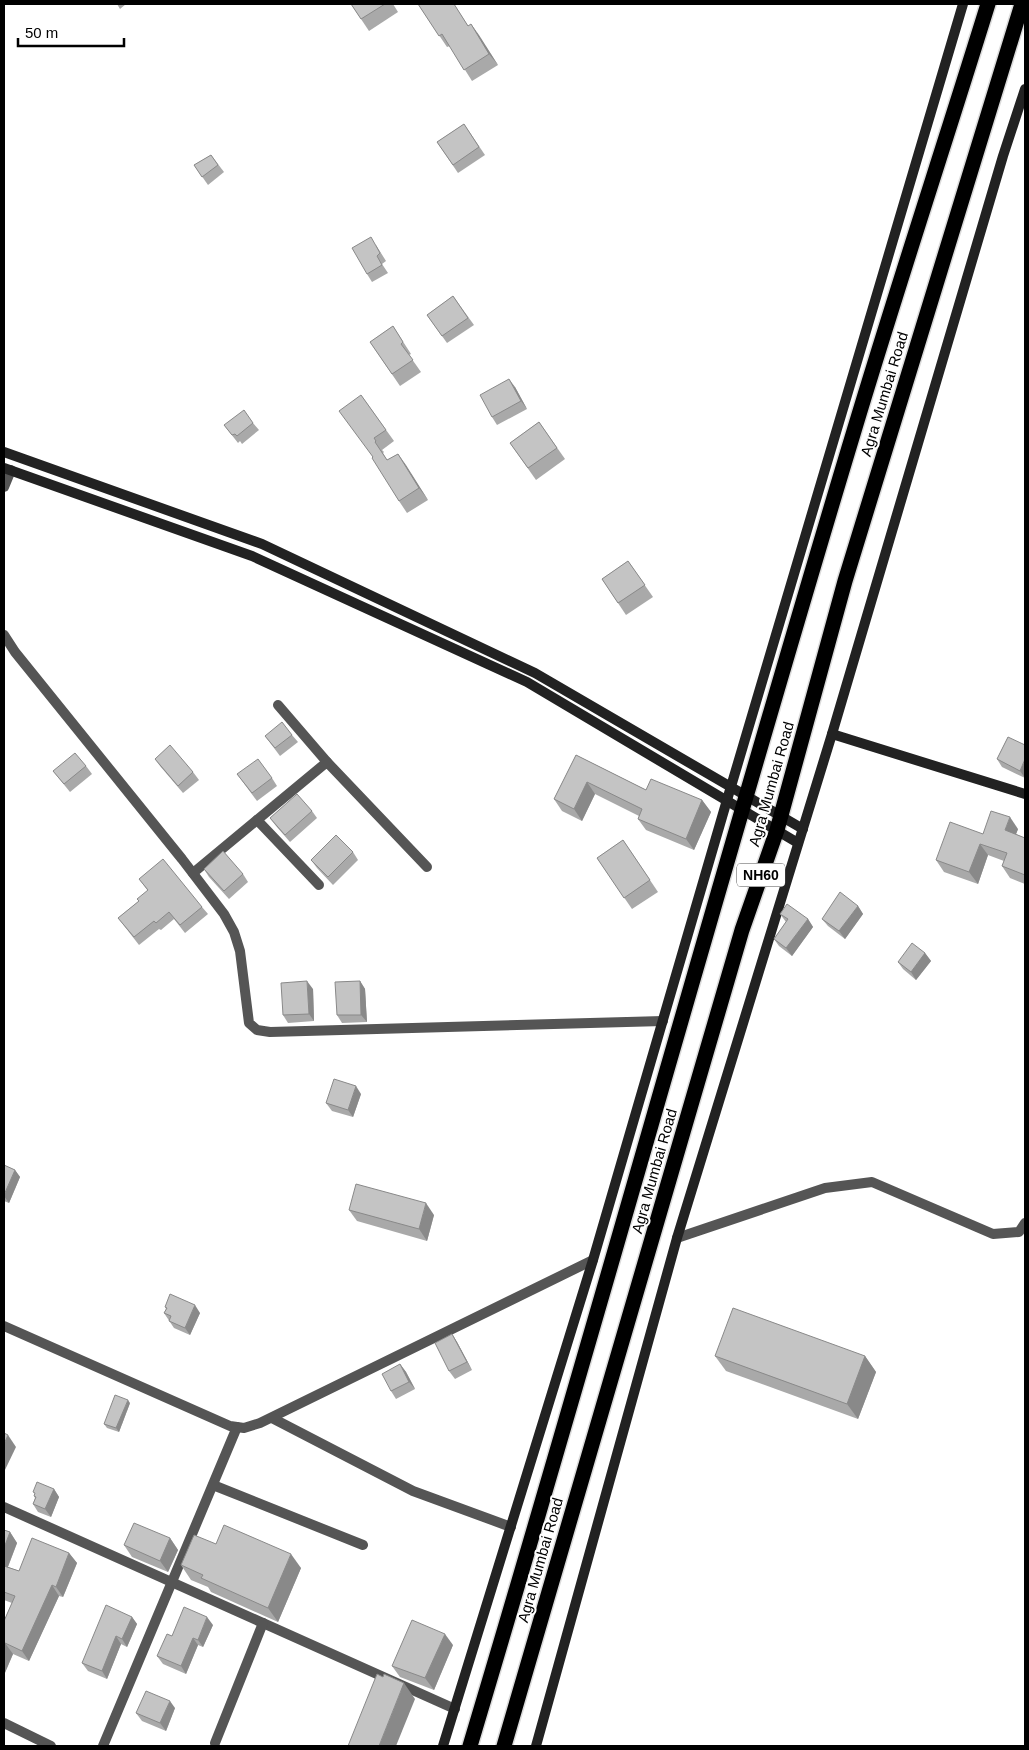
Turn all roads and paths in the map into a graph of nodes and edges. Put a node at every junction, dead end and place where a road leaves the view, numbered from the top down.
1 (963, 4) edge
2 (988, 4) edge
3 (1022, 4) edge
4 (1025, 89) edge
5 (4, 452) edge
6 (7, 469) edge
7 (4, 487) edge
8 (4, 635) edge
9 (278, 705) dead end
10 (832, 734) junction
11 (327, 762) junction
12 (731, 787) junction
13 (1025, 794) edge
14 (727, 800) junction
15 (744, 803) junction
16 (257, 820) junction
17 (779, 823) junction
18 (803, 829) junction
19 (798, 843) junction
20 (427, 868) dead end
21 (193, 873) junction
22 (319, 885) dead end
23 (662, 1021) junction
24 (1025, 1223) edge
25 (677, 1238) junction
26 (593, 1260) junction
27 (4, 1326) edge
28 (272, 1418) junction
29 (236, 1427) junction
30 (213, 1485) junction
31 (5, 1511) edge
32 (511, 1527) junction
33 (363, 1545) dead end
34 (172, 1582) junction
35 (263, 1623) junction
36 (455, 1710) junction
37 (4, 1723) edge
38 (215, 1743) dead end
39 (51, 1746) edge
40 (103, 1746) edge
41 (443, 1746) edge
42 (470, 1746) edge
43 (504, 1746) edge
44 (536, 1746) edge

1 - 12 street
2 - 15 highway, Agra Mumbai Road / NH60
3 - 17 highway, Agra Mumbai Road / NH60
4 - 10 street
5 - 12 street
6 - 7 street
6 - 14 street
8 - 21 street
9 - 11 street
10 - 13 street
10 - 18 street
11 - 16 street
11 - 20 street
12 - 14 street
12 - 15 street
14 - 15 street
14 - 23 street
15 - 17 street
15 - 42 highway, Agra Mumbai Road / NH60
16 - 21 street
16 - 22 street
17 - 18 street
17 - 19 street
17 - 43 highway, Agra Mumbai Road / NH60
18 - 19 street
19 - 25 street
21 - 23 street
23 - 26 street
24 - 25 street
25 - 44 street
26 - 28 street
26 - 32 street
27 - 29 street
28 - 29 street
28 - 32 street
29 - 30 street
30 - 33 street
30 - 34 street
31 - 34 street
32 - 36 street
34 - 35 street
34 - 40 street
35 - 36 street
35 - 38 street
36 - 41 street
37 - 39 street

